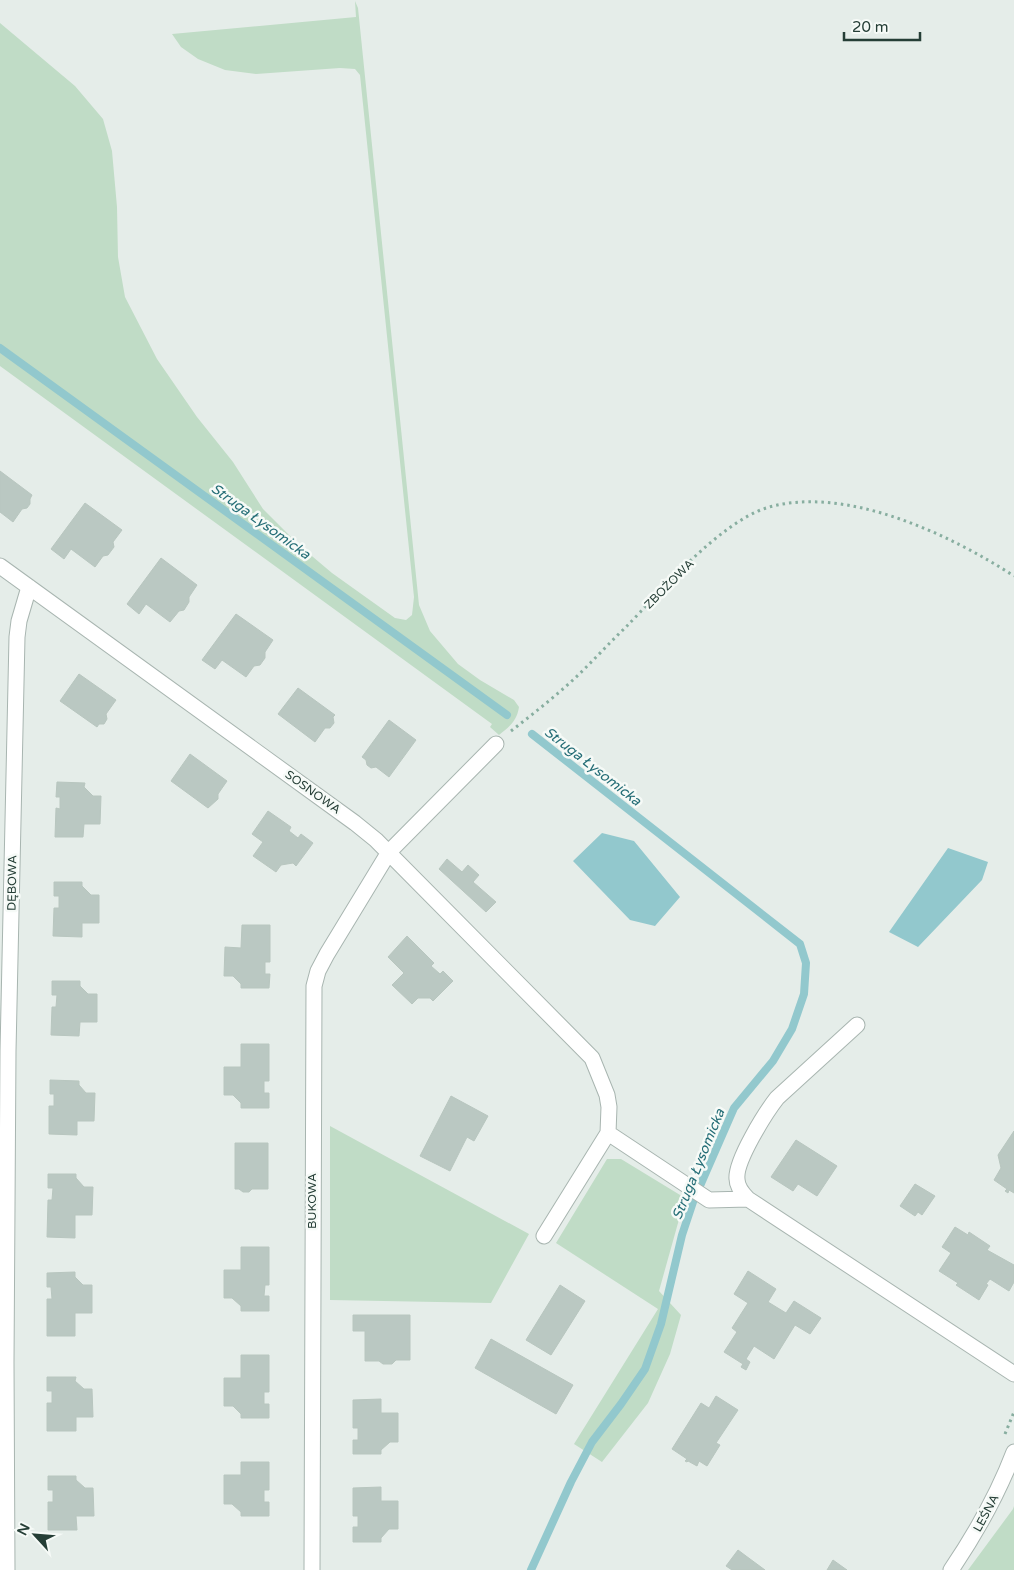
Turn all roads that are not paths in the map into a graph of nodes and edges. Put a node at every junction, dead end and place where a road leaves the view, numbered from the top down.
1 (0, 566) edge
2 (29, 587) junction
3 (496, 744) road end
4 (389, 852) junction
5 (857, 1025) dead end
6 (608, 1132) junction
7 (748, 1200) junction
8 (544, 1236) dead end
9 (1014, 1374) edge
10 (1014, 1452) edge
11 (7, 1570) edge
12 (312, 1570) edge
13 (951, 1570) edge

1 - 2 street, SOSNOWA
2 - 4 street, SOSNOWA
2 - 11 street, DĘBOWA
3 - 4 street
4 - 6 street, SOSNOWA
4 - 12 street, BUKOWA
5 - 7 street
6 - 7 street
6 - 8 street
7 - 9 street
10 - 13 street, LEŚNA

